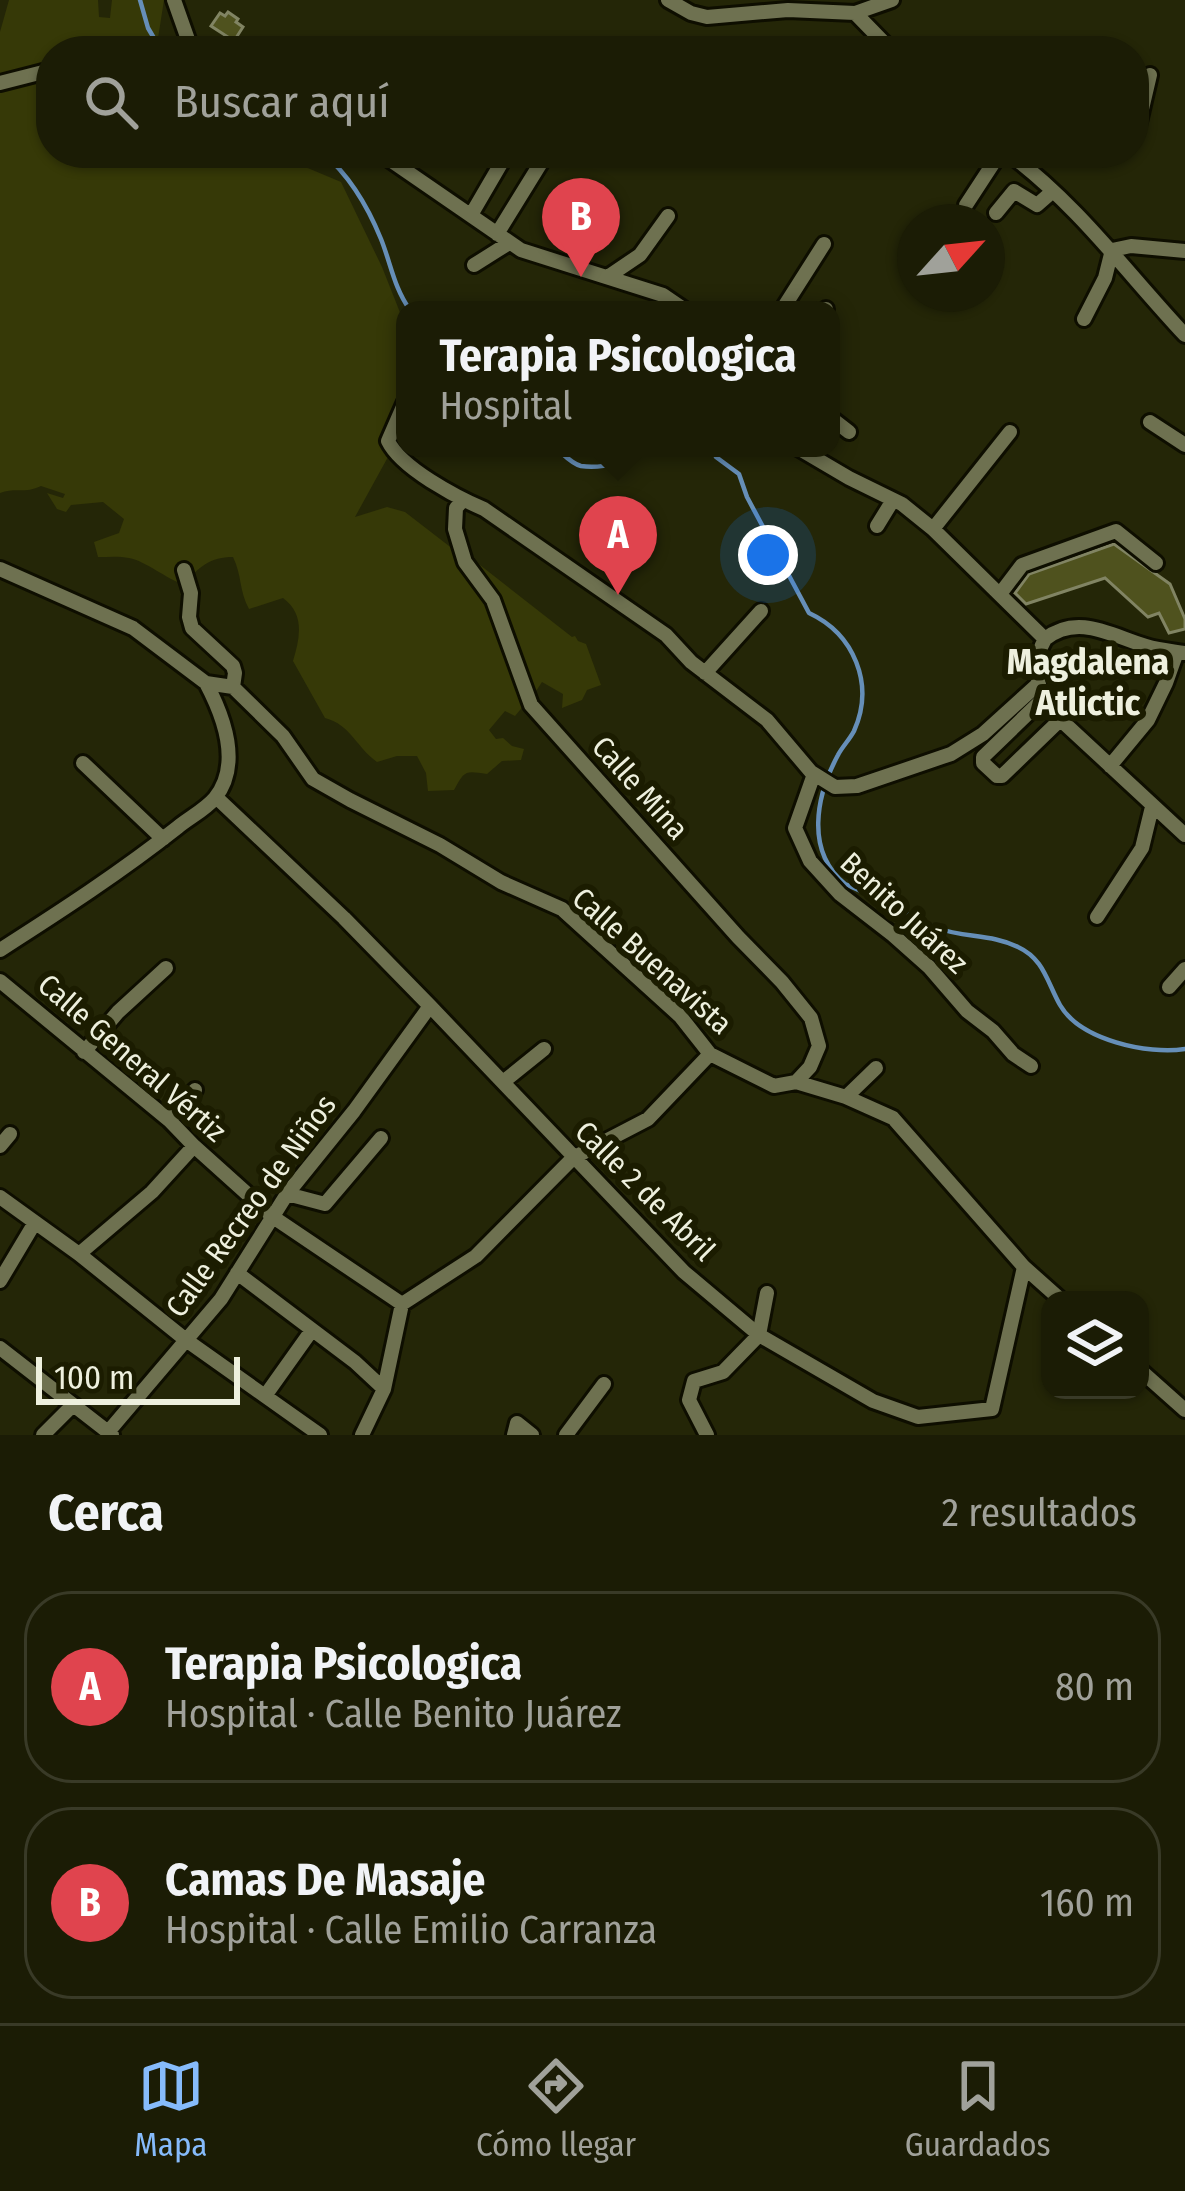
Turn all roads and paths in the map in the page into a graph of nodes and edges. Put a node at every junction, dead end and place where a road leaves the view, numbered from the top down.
1 (174, 0) edge
2 (668, 0) edge
3 (892, 0) edge
4 (783, 4) edge
5 (681, 5) edge
6 (855, 13) junction
7 (186, 36) edge
8 (877, 36) edge
9 (36, 74) edge
10 (1150, 75) dead end
11 (1149, 79) edge
12 (0, 83) edge
13 (402, 168) edge
14 (498, 168) edge
15 (539, 168) edge
16 (993, 168) edge
17 (1024, 168) edge
18 (1053, 190) junction
19 (967, 204) edge
20 (1003, 204) edge
21 (471, 215) junction
22 (668, 216) dead end
23 (503, 238) junction
24 (824, 244) dead end
25 (1112, 250) junction
26 (1185, 251) edge
27 (474, 265) dead end
28 (609, 276) junction
29 (658, 301) edge
30 (788, 301) edge
31 (1084, 319) dead end
32 (1185, 335) edge
33 (1150, 422) dead end
34 (396, 423) edge
35 (840, 425) edge
36 (849, 432) dead end
37 (1010, 432) dead end
38 (1185, 446) edge
39 (396, 456) edge
40 (397, 457) edge
41 (815, 457) edge
42 (463, 500) junction
43 (893, 500) junction
44 (877, 526) dead end
45 (933, 529) junction
46 (1156, 562) dead end
47 (0, 569) edge
48 (184, 570) dead end
49 (1000, 594) junction
50 (761, 611) dead end
51 (1046, 639) junction
52 (1181, 652) edge
53 (705, 673) junction
54 (206, 682) junction
55 (232, 687) junction
56 (1040, 692) junction
57 (1060, 721) junction
58 (83, 763) dead end
59 (1110, 766) junction
60 (815, 775) junction
61 (216, 797) junction
62 (1152, 807) junction
63 (1185, 835) edge
64 (163, 839) junction
65 (1097, 917) dead end
66 (0, 950) edge
67 (166, 968) dead end
68 (1185, 969) edge
69 (0, 981) edge
70 (1169, 987) dead end
71 (430, 1006) junction
72 (544, 1049) dead end
73 (84, 1052) junction
74 (710, 1054) junction
75 (1030, 1066) dead end
76 (876, 1068) dead end
77 (503, 1082) junction
78 (796, 1082) junction
79 (196, 1090) dead end
80 (846, 1097) junction
81 (169, 1120) junction
82 (381, 1138) dead end
83 (194, 1146) junction
84 (573, 1158) junction
85 (287, 1194) junction
86 (0, 1197) edge
87 (273, 1217) junction
88 (34, 1224) junction
89 (79, 1255) junction
90 (1024, 1267) junction
91 (237, 1274) junction
92 (0, 1281) edge
93 (1051, 1291) edge
94 (767, 1292) dead end
95 (402, 1304) junction
96 (311, 1330) junction
97 (759, 1335) junction
98 (186, 1340) junction
99 (0, 1348) edge
100 (1149, 1378) edge
101 (604, 1384) dead end
102 (384, 1389) junction
103 (265, 1396) junction
104 (73, 1405) junction
105 (1185, 1410) edge
106 (110, 1434) edge
107 (43, 1435) edge
108 (320, 1435) edge
109 (362, 1435) edge
110 (514, 1435) edge
111 (532, 1435) edge
112 (566, 1435) edge
113 (707, 1435) edge

1 - 7 street
2 - 5 street
3 - 6 street
4 - 5 street
4 - 6 street
6 - 8 street
9 - 12 street
10 - 11 street
13 - 21 street
14 - 21 street
15 - 23 street
16 - 19 street
17 - 18 street
18 - 20 street
18 - 25 street
21 - 23 street
22 - 28 street
23 - 27 street
23 - 28 street
24 - 30 street
25 - 26 street
25 - 31 street
25 - 32 street
28 - 29 street
33 - 38 street
34 - 39 street
35 - 36 street
37 - 45 street
40 - 42 street
41 - 43 street
42 - 53 street
42 - 78 street, Calle Mina
43 - 44 street
43 - 45 street
45 - 49 street
46 - 49 street
47 - 54 street
48 - 55 street, Calle Buenavista
49 - 51 street
50 - 53 street
51 - 52 street
51 - 56 street
52 - 59 street
53 - 60 street
54 - 55 street
54 - 61 street
55 - 74 street, Calle Buenavista
56 - 57 street
56 - 57 street
56 - 60 street
57 - 59 street
58 - 64 street
59 - 62 street
60 - 75 street, Benito Juárez
61 - 64 street
61 - 71 street, Calle 2 de Abril
62 - 63 street
62 - 65 street
64 - 66 street
67 - 73 street
68 - 70 street
69 - 73 street, Calle General Vértiz
71 - 77 street, Calle 2 de Abril
71 - 85 street, Calle Recreo de Niños
72 - 77 street
73 - 81 street, Calle General Vértiz
74 - 78 street, Calle Buenavista
74 - 84 street
76 - 80 street
77 - 84 street, Calle 2 de Abril
78 - 80 street, Calle Buenavista
79 - 81 street
80 - 90 street, Calle Buenavista
81 - 83 street, Calle General Vértiz
82 - 85 street
83 - 87 street, Calle General Vértiz
83 - 89 street
84 - 95 street
84 - 97 street, Calle 2 de Abril
85 - 87 street, Calle Recreo de Niños
86 - 88 street
87 - 91 street, Calle Recreo de Niños
87 - 95 street, Calle General Vértiz
88 - 89 street
88 - 92 street
89 - 98 street
90 - 93 street, Calle Buenavista
90 - 97 street, Calle 2 de Abril
91 - 96 street
91 - 98 street, Calle Recreo de Niños
94 - 97 street
95 - 102 street
96 - 102 street
96 - 103 street
97 - 113 street
98 - 103 street
98 - 106 street, Calle Recreo de Niños
99 - 104 street
100 - 105 street
101 - 112 street
102 - 109 street
103 - 108 street
104 - 106 street
104 - 107 street
110 - 111 street

